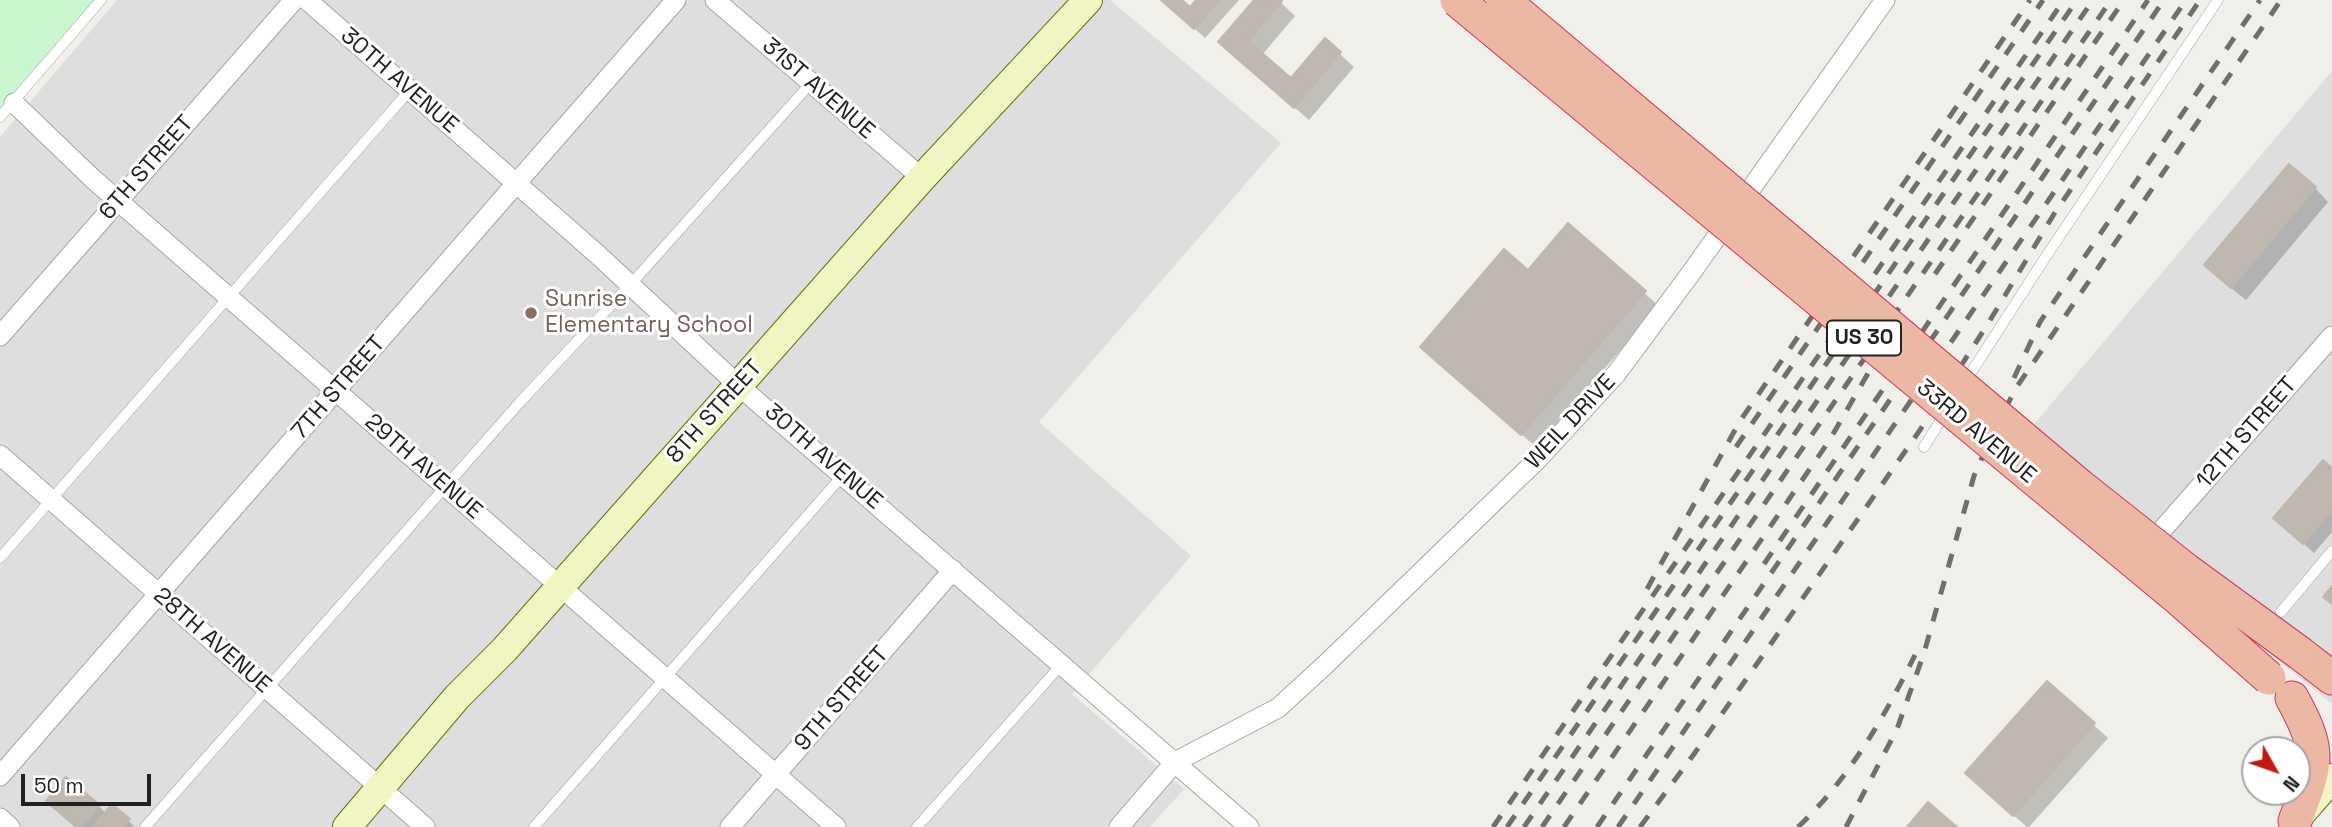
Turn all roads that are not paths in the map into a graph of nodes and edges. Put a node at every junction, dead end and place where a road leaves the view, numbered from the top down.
1 (101, 0) edge
2 (294, 0) edge
3 (307, 0) edge
4 (676, 0) edge
5 (715, 0) edge
6 (1088, 0) edge
7 (1457, 0) edge
8 (1503, 0) edge
9 (1885, 0) edge
10 (2218, 0) edge
11 (811, 83) junction
12 (410, 90) junction
13 (14, 103) junction
14 (0, 117) edge
15 (922, 178) junction
16 (517, 183) junction
17 (118, 201) junction
18 (630, 285) junction
19 (229, 297) junction
20 (0, 336) edge
21 (2332, 336) edge
22 (739, 386) junction
23 (337, 391) junction
24 (1924, 447) dead end
25 (0, 455) edge
26 (844, 474) junction
27 (446, 486) junction
28 (51, 500) junction
29 (2162, 530) dead end
30 (2332, 551) edge
31 (0, 558) edge
32 (953, 570) junction
33 (560, 587) junction
34 (158, 595) junction
35 (2281, 612) dead end
36 (1061, 664) junction
37 (664, 678) junction
38 (2332, 678) edge
39 (267, 688) junction
40 (2280, 688) junction
41 (2332, 731) edge
42 (1175, 762) junction
43 (776, 775) junction
44 (0, 776) edge
45 (2332, 779) edge
46 (380, 787) junction
47 (0, 818) edge
48 (2292, 824) edge
49 (10, 827) edge
50 (145, 827) edge
51 (347, 827) edge
52 (425, 827) edge
53 (534, 827) edge
54 (730, 827) edge
55 (836, 827) edge
56 (917, 827) edge
57 (1119, 827) edge
58 (1249, 827) edge

1 - 13 lane
2 - 17 street, 6TH STREET
3 - 12 street, 30TH AVENUE
4 - 16 street, 7TH STREET
5 - 11 street, 31ST AVENUE
6 - 15 main road, 8TH STREET
7 - 40 highway, 33RD AVENUE / US 30, bridge
8 - 38 highway, 33RD AVENUE / US 30, bridge
9 - 42 street, WEIL DRIVE
10 - 24 lane
11 - 15 street, 31ST AVENUE
11 - 18 lane
12 - 16 street, 30TH AVENUE
12 - 19 lane
13 - 14 lane
13 - 17 street, 29TH AVENUE
15 - 22 main road, 8TH STREET
16 - 18 street, 30TH AVENUE
16 - 23 street, 7TH STREET
17 - 19 street, 29TH AVENUE
17 - 20 street, 6TH STREET
18 - 22 street, 30TH AVENUE
18 - 27 lane
19 - 23 street, 29TH AVENUE
19 - 28 lane
21 - 29 street, 12TH STREET
22 - 26 street, 30TH AVENUE
22 - 33 main road, 8TH STREET
23 - 27 street, 29TH AVENUE
23 - 34 street, 7TH STREET
25 - 28 street, 28TH AVENUE
26 - 32 street, 30TH AVENUE
26 - 37 lane
27 - 33 street, 29TH AVENUE
27 - 39 lane
28 - 31 lane
28 - 34 street, 28TH AVENUE
30 - 35 lane
32 - 36 street, 30TH AVENUE
32 - 43 street, 9TH STREET
33 - 37 street, 29TH AVENUE
33 - 46 main road, 8TH STREET
34 - 39 street, 28TH AVENUE
34 - 44 street, 7TH STREET
36 - 42 street, 30TH AVENUE
36 - 56 lane
37 - 43 street, 29TH AVENUE
37 - 53 lane
39 - 46 street, 28TH AVENUE
39 - 50 lane
40 - 41 highway, 33RD AVENUE / US 30
40 - 48 highway
42 - 57 street
42 - 58 street, 30TH AVENUE
43 - 54 street, 9TH STREET
43 - 55 street, 29TH AVENUE
45 - 48 main road
46 - 51 main road, 8TH STREET
46 - 52 street, 28TH AVENUE
47 - 49 street

